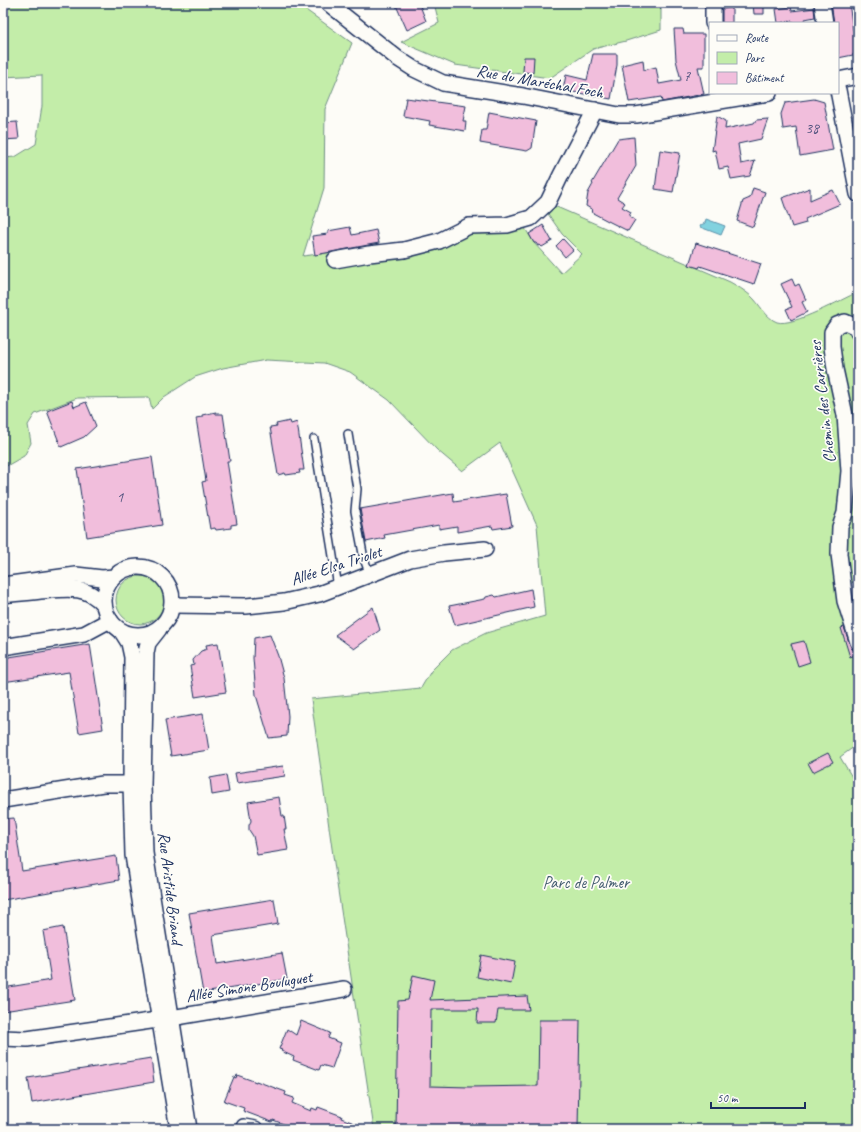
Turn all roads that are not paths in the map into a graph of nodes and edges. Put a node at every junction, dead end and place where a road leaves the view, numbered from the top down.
1 (328, 3) edge
2 (713, 3) edge
3 (822, 3) edge
4 (713, 22) edge
5 (825, 22) edge
6 (858, 76) edge
7 (839, 80) edge
8 (757, 94) edge
9 (839, 94) edge
10 (711, 98) edge
11 (595, 110) junction
12 (853, 144) edge
13 (858, 194) edge
14 (335, 260) dead end
15 (858, 332) edge
16 (348, 434) dead end
17 (314, 440) dead end
18 (485, 550) dead end
19 (370, 575) junction
20 (114, 577) junction
21 (5, 587) edge
22 (338, 587) junction
23 (104, 605) junction
24 (173, 606) junction
25 (110, 620) junction
26 (159, 629) junction
27 (122, 632) junction
28 (858, 642) edge
29 (3, 647) edge
30 (137, 784) junction
31 (3, 800) edge
32 (344, 989) dead end
33 (166, 1019) junction
34 (3, 1038) edge
35 (178, 1129) edge
36 (189, 1129) edge
37 (243, 1129) edge
38 (255, 1129) edge

1 - 11 street, Rue du Maréchal Foch
2 - 4 street
3 - 5 street
6 - 7 street
8 - 10 street, Rue du Maréchal Foch
9 - 12 street
10 - 11 street, Rue du Maréchal Foch
11 - 14 street
12 - 13 street
15 - 28 street, Chemin des Carrières
16 - 19 lane
17 - 22 lane
18 - 19 street, Allée Elsa Triolet
19 - 22 street, Allée Elsa Triolet
20 - 21 street
20 - 23 street
20 - 24 street
21 - 23 street
22 - 24 street, Allée Elsa Triolet
23 - 25 street
24 - 26 street
25 - 27 street
25 - 29 street
26 - 27 street
26 - 30 street, Rue Aristide Briand
27 - 30 street, Rue Aristide Briand
30 - 31 street
30 - 33 street, Rue Aristide Briand
32 - 33 street, Allée Simone Bouluguet
33 - 34 street, Allée Simone Bouluguet
33 - 35 street, Rue Aristide Briand
33 - 36 street, Rue Aristide Briand
37 - 38 street

